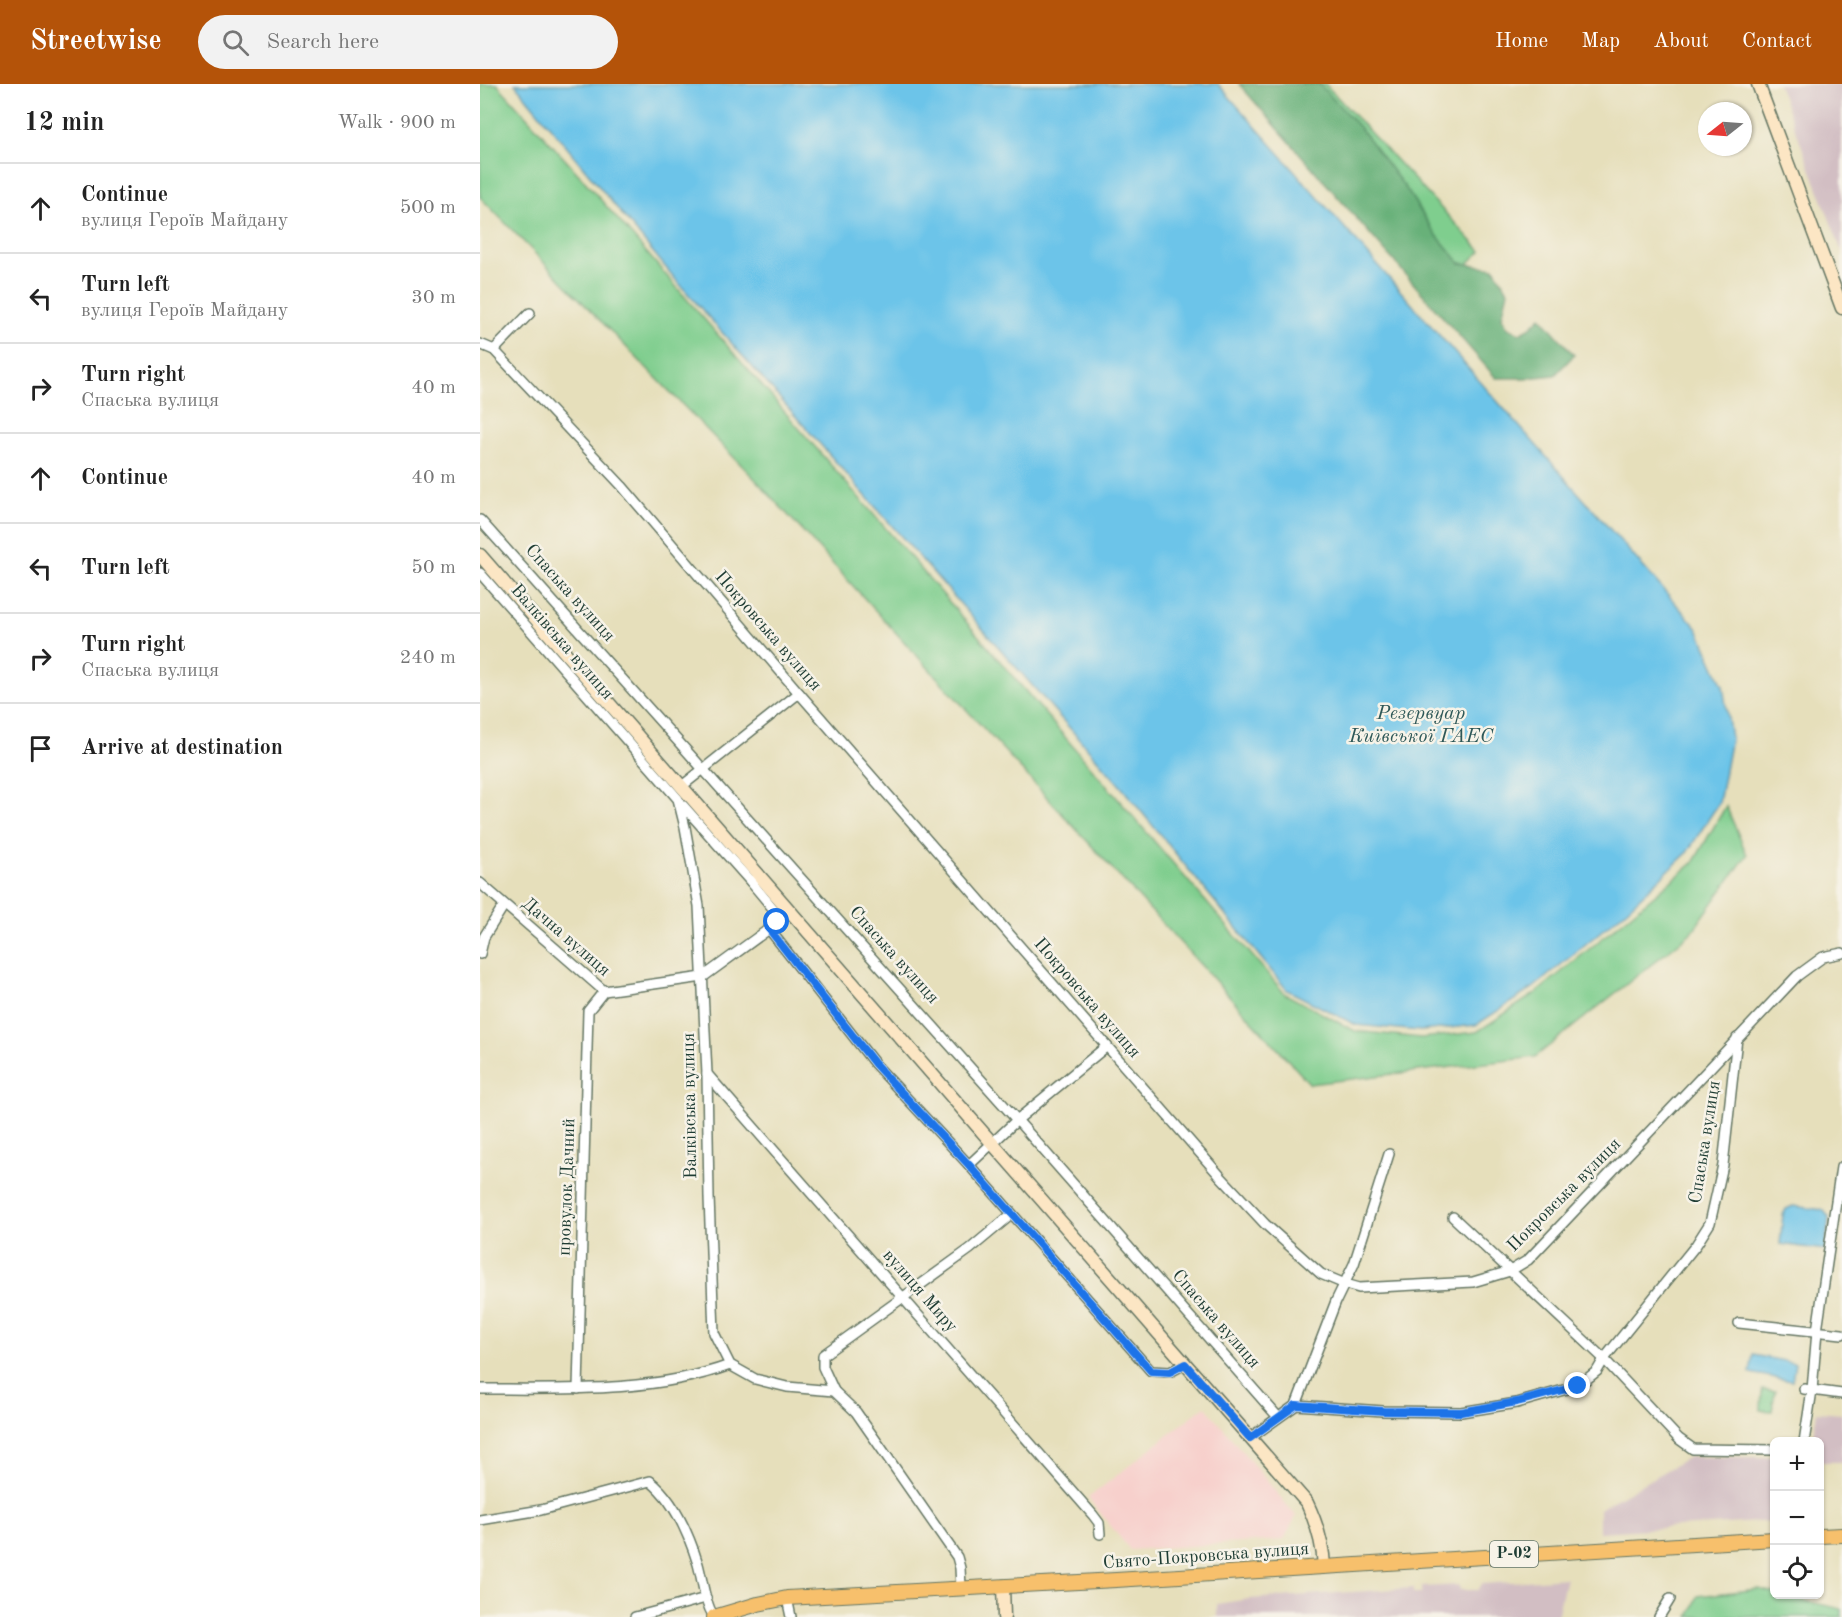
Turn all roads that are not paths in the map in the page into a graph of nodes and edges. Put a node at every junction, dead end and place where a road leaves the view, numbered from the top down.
1 (1758, 84) edge
2 (1842, 308) edge
3 (530, 313) dead end
4 (480, 344) edge
5 (494, 350) junction
6 (480, 520) edge
7 (480, 555) edge
8 (480, 573) edge
9 (551, 645) junction
10 (799, 693) junction
11 (703, 768) junction
12 (682, 786) junction
13 (678, 799) junction
14 (755, 878) junction
15 (480, 883) edge
16 (504, 905) junction
17 (769, 929) junction
18 (1842, 953) edge
19 (480, 954) edge
20 (704, 977) junction
21 (604, 991) junction
22 (1737, 1038) junction
23 (1107, 1046) junction
24 (707, 1074) junction
25 (1017, 1120) junction
26 (992, 1143) junction
27 (1389, 1154) dead end
28 (969, 1165) junction
29 (1841, 1167) edge
30 (1012, 1214) junction
31 (1453, 1217) dead end
32 (1510, 1271) junction
33 (1345, 1284) junction
34 (903, 1297) junction
35 (1739, 1323) dead end
36 (1817, 1331) junction
37 (1842, 1334) edge
38 (1604, 1359) junction
39 (1185, 1364) junction
40 (730, 1365) junction
41 (480, 1389) edge
42 (578, 1389) junction
43 (1808, 1390) junction
44 (834, 1391) junction
45 (1842, 1394) edge
46 (1296, 1405) junction
47 (1278, 1417) junction
48 (1804, 1437) edge
49 (1250, 1438) junction
50 (1770, 1450) edge
51 (480, 1520) edge
52 (1101, 1534) dead end
53 (1842, 1535) edge
54 (1824, 1536) edge
55 (1770, 1539) edge
56 (1324, 1566) junction
57 (1002, 1586) junction
58 (961, 1587) junction
59 (706, 1598) junction
60 (787, 1598) junction
61 (1670, 1599) dead end
62 (635, 1617) edge
63 (714, 1617) edge
64 (791, 1617) edge
65 (1004, 1617) edge
66 (1659, 1617) edge

1 - 2 street
3 - 5 street
4 - 5 street, Покровська вулиця
5 - 10 street, Покровська вулиця
6 - 11 street, Спаська вулиця
7 - 9 street
8 - 9 street, Валківська вулиця
9 - 12 street
9 - 13 street, Валківська вулиця
10 - 11 street
10 - 23 street, Покровська вулиця
11 - 12 street
11 - 25 street, Спаська вулиця
12 - 14 street
13 - 14 street
13 - 20 street, Валківська вулиця
14 - 17 street
14 - 26 street
15 - 16 street, Дачна вулиця
16 - 19 street
16 - 21 street, Дачна вулиця
17 - 20 street, Дачна вулиця
17 - 28 street
18 - 22 street, Покровська вулиця
20 - 21 street, Дачна вулиця
20 - 24 street, Валківська вулиця
21 - 42 street, провулок Дачний
22 - 32 street, Покровська вулиця
22 - 38 street, Спаська вулиця
23 - 25 street
23 - 33 street, Покровська вулиця
24 - 34 street, вулиця Миру
24 - 40 street, Валківська вулиця
25 - 26 street
25 - 47 street, Спаська вулиця
26 - 28 street
26 - 39 street
27 - 33 street
28 - 30 street
29 - 36 street
30 - 34 street
30 - 39 street
31 - 32 street
32 - 33 street, Покровська вулиця
32 - 38 street
33 - 46 street
34 - 44 street
34 - 52 street, вулиця Миру
35 - 36 street
36 - 37 street
36 - 43 street
38 - 46 street, Спаська вулиця
38 - 50 street
39 - 49 street
40 - 42 street
40 - 44 street
41 - 42 street
43 - 45 street
43 - 48 street
44 - 58 street
46 - 47 street
47 - 49 street
49 - 56 street
51 - 59 street
53 - 54 main road
55 - 56 main road, Свято-Покровська вулиця / Р-02
56 - 57 main road, Свято-Покровська вулиця / Р-02
57 - 58 main road, Свято-Покровська вулиця / Р-02
57 - 65 street
58 - 60 main road, Свято-Покровська вулиця / Р-02
59 - 62 street
59 - 63 street
60 - 63 main road, Свято-Покровська вулиця / Р-02
60 - 64 street
61 - 66 street

